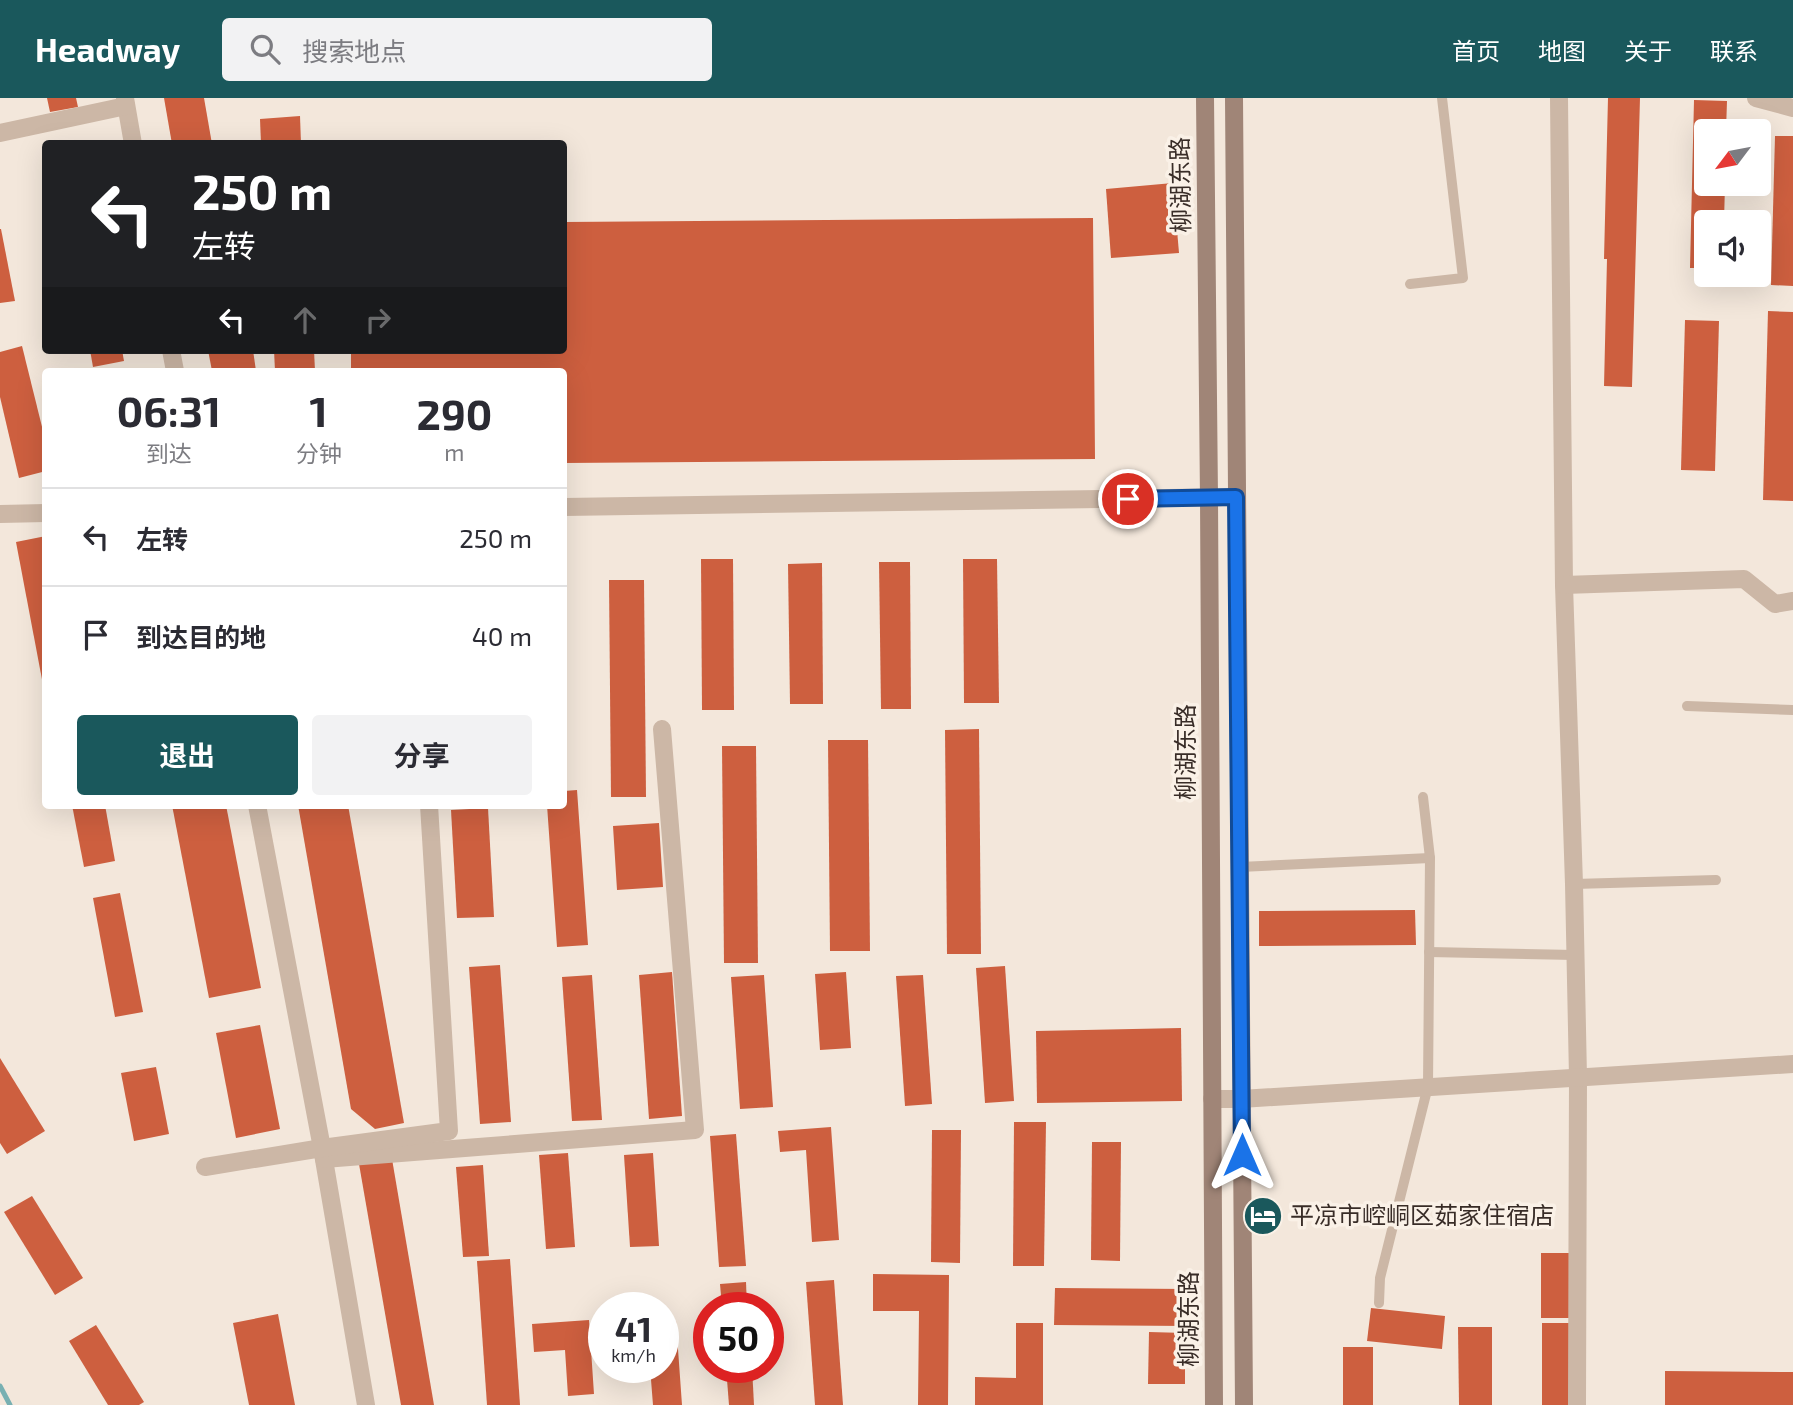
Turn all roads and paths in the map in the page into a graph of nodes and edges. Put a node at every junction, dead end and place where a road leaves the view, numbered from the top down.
1 (1205, 98) edge
2 (1234, 98) edge
3 (1442, 98) edge
4 (1559, 98) edge
5 (1756, 98) edge
6 (126, 102) edge
7 (1793, 108) edge
8 (0, 133) edge
9 (132, 140) edge
10 (1410, 284) dead end
11 (1236, 497) junction
12 (1209, 499) junction
13 (567, 506) edge
14 (42, 513) edge
15 (0, 514) edge
16 (1564, 585) junction
17 (1793, 601) edge
18 (1687, 706) dead end
19 (1793, 710) edge
20 (662, 729) dead end
21 (1423, 797) dead end
22 (258, 809) edge
23 (429, 809) edge
24 (1430, 858) junction
25 (1240, 867) junction
26 (1716, 880) dead end
27 (1574, 884) junction
28 (1429, 952) junction
29 (1575, 956) junction
30 (1793, 1064) edge
31 (1578, 1077) junction
32 (1428, 1086) junction
33 (1212, 1099) junction
34 (1241, 1099) junction
35 (323, 1154) junction
36 (205, 1167) dead end
37 (1380, 1303) dead end
38 (366, 1405) edge
39 (1214, 1405) edge
40 (1244, 1405) edge
41 (1577, 1405) edge

1 - 12 main road, 柳湖东路
2 - 11 main road
3 - 10 lane
4 - 16 street
5 - 7 street
6 - 8 street
6 - 9 street
11 - 12 street
11 - 25 main road
12 - 13 street
12 - 33 main road, 柳湖东路
14 - 15 street
16 - 17 street
16 - 27 street
18 - 19 lane
20 - 35 street
21 - 24 lane
22 - 35 street
23 - 35 street
24 - 25 lane
24 - 28 lane
25 - 34 main road
26 - 27 lane
27 - 29 street
28 - 29 lane
28 - 32 lane
29 - 31 street
30 - 31 street
31 - 32 street
31 - 41 street
32 - 34 street
32 - 37 lane
33 - 34 street
33 - 39 main road, 柳湖东路
34 - 40 main road
35 - 36 street
35 - 38 street

